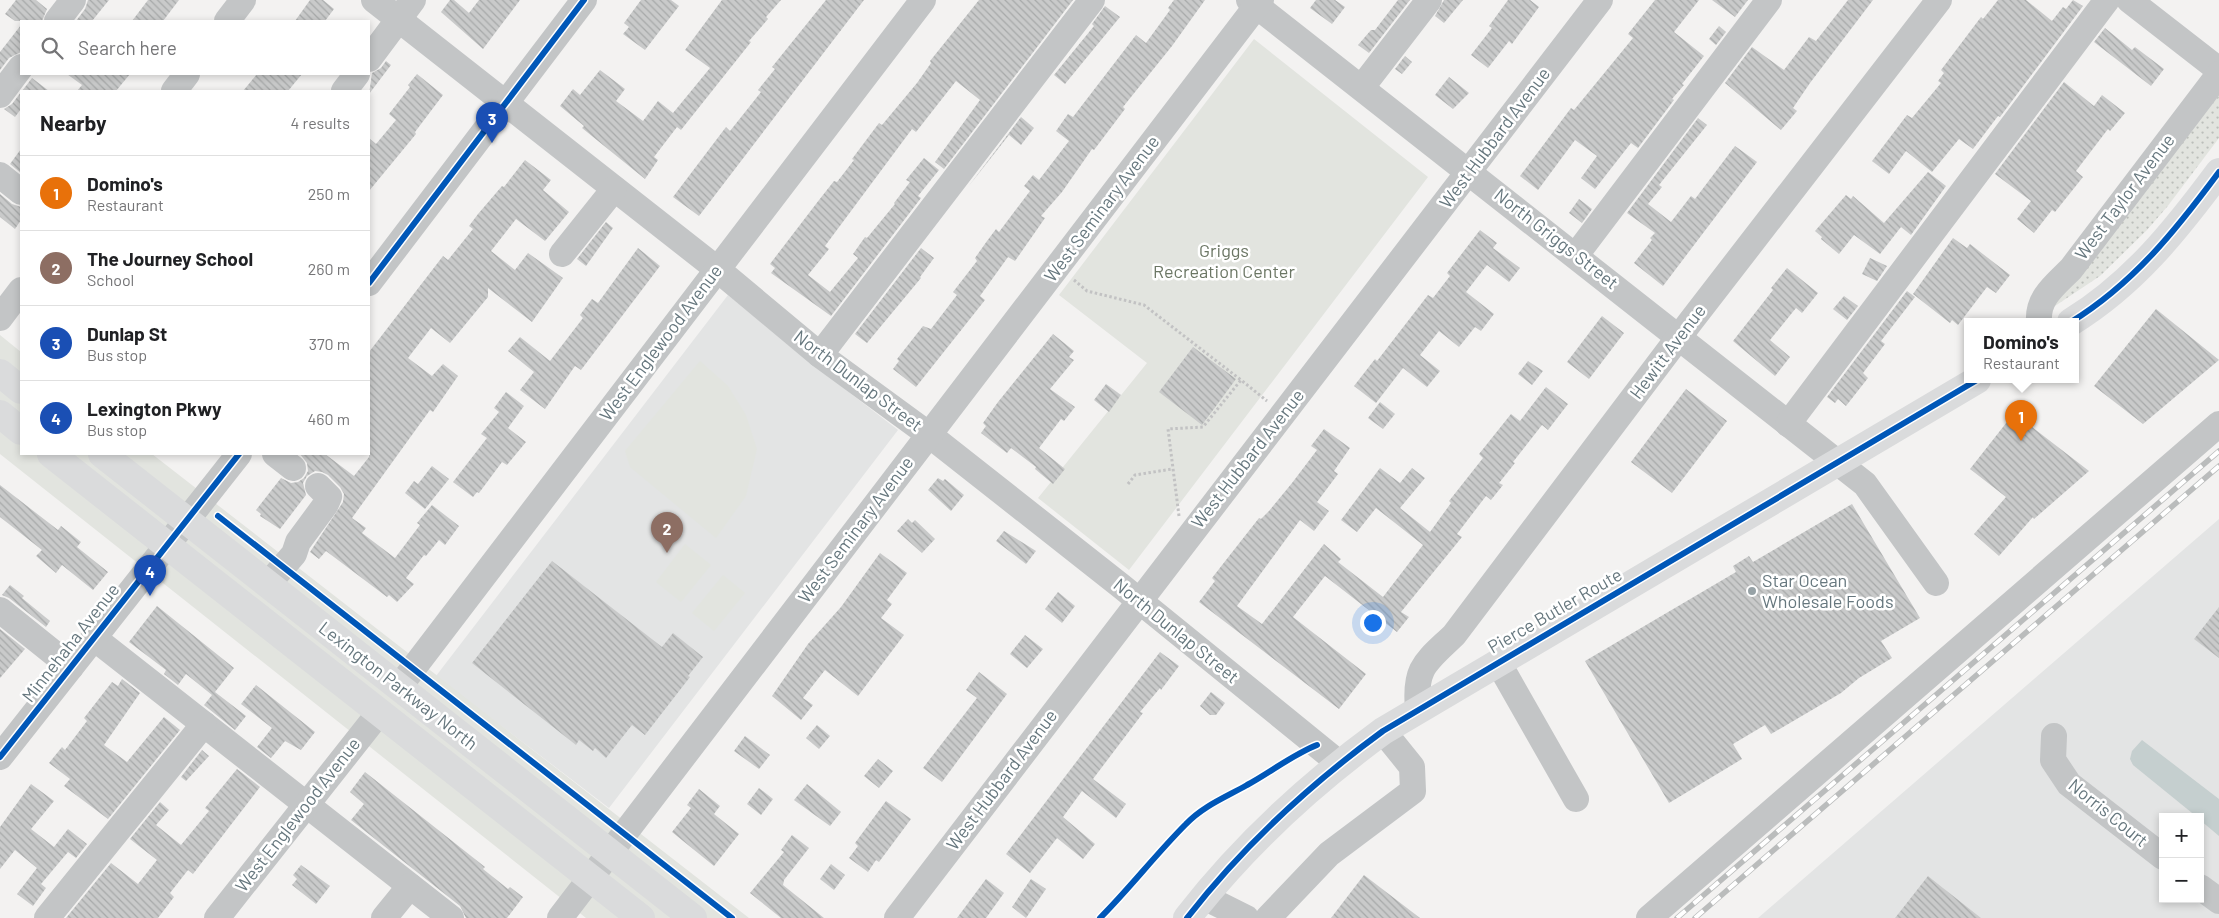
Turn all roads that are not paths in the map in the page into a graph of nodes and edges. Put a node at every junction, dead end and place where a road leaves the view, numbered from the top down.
1 (73, 0) edge
2 (243, 0) edge
3 (374, 0) edge
4 (584, 0) edge
5 (923, 0) edge
6 (1092, 0) edge
7 (1429, 0) edge
8 (1600, 0) edge
9 (1770, 0) edge
10 (1939, 0) edge
11 (2107, 0) edge
12 (2129, 0) edge
13 (1256, 2) edge
14 (406, 10) edge
15 (58, 20) edge
16 (228, 20) edge
17 (370, 57) edge
18 (20, 68) edge
19 (2219, 70) edge
20 (2219, 74) edge
21 (186, 75) edge
22 (356, 75) edge
23 (1362, 87) junction
24 (175, 90) edge
25 (345, 90) edge
26 (0, 95) edge
27 (506, 102) junction
28 (1470, 172) junction
29 (2219, 172) edge
30 (0, 175) edge
31 (614, 189) junction
32 (20, 191) edge
33 (562, 254) dead end
34 (1576, 255) junction
35 (717, 269) junction
36 (370, 282) edge
37 (20, 291) edge
38 (0, 318) edge
39 (2039, 318) edge
40 (2077, 318) edge
41 (1679, 336) junction
42 (820, 355) junction
43 (0, 373) edge
44 (1972, 383) edge
45 (20, 389) edge
46 (0, 414) edge
47 (1788, 424) junction
48 (2219, 424) edge
49 (20, 430) edge
50 (928, 434) junction
51 (51, 455) edge
52 (103, 455) edge
53 (238, 455) edge
54 (1837, 463) junction
55 (318, 486) dead end
56 (187, 520) junction
57 (168, 545) junction
58 (1936, 583) dead end
59 (268, 584) junction
60 (1139, 600) junction
61 (0, 610) edge
62 (94, 638) junction
63 (1498, 662) junction
64 (71, 667) junction
65 (399, 687) junction
66 (1418, 709) junction
67 (379, 713) junction
68 (204, 724) junction
69 (1383, 731) junction
70 (2054, 736) dead end
71 (0, 757) edge
72 (1339, 763) junction
73 (1576, 799) dead end
74 (307, 805) junction
75 (612, 853) junction
76 (2159, 854) edge
77 (591, 879) junction
78 (410, 886) junction
79 (2204, 890) edge
80 (1204, 897) junction
81 (2219, 901) edge
82 (47, 918) edge
83 (217, 918) edge
84 (384, 918) edge
85 (451, 918) edge
86 (560, 918) edge
87 (641, 918) edge
88 (693, 918) edge
89 (897, 918) edge
90 (1187, 918) edge
91 (1246, 918) edge
92 (1268, 918) edge
93 (1649, 918) edge

1 - 15 street
2 - 16 street
3 - 14 street, North Dunlap Street
4 - 27 street
5 - 35 street, West Englewood Avenue
6 - 42 street
7 - 23 street
8 - 28 street, West Hubbard Avenue
9 - 34 street
10 - 41 street, Hewitt Avenue
11 - 47 street
12 - 19 street
13 - 23 street, North Griggs Street
13 - 50 street, West Seminary Avenue
14 - 17 street
14 - 27 street, North Dunlap Street
18 - 26 street
20 - 39 street, West Taylor Avenue
21 - 24 street
22 - 25 street
23 - 28 street, North Griggs Street
27 - 31 street, North Dunlap Street
27 - 36 street
28 - 34 street, North Griggs Street
28 - 60 street, West Hubbard Avenue
29 - 40 main road
30 - 32 street
31 - 33 street
31 - 35 street, North Dunlap Street
34 - 41 street, North Griggs Street
35 - 42 street, North Dunlap Street
35 - 65 street, West Englewood Avenue
37 - 38 street
41 - 47 street, North Griggs Street
41 - 66 street, Hewitt Avenue
42 - 50 street, North Dunlap Street
43 - 45 main road
44 - 54 main road, Pierce Butler Route
46 - 49 main road
47 - 54 street, North Griggs Street
48 - 93 street
50 - 60 street, North Dunlap Street
50 - 75 street, West Seminary Avenue
51 - 57 main road, Lexington Parkway North
52 - 56 main road, Lexington Parkway North
53 - 56 street, Minnehaha Avenue
54 - 58 street, North Griggs Street
54 - 63 main road, Pierce Butler Route
55 - 59 street
56 - 57 street, Minnehaha Avenue
56 - 59 main road, Lexington Parkway North
57 - 62 street, Minnehaha Avenue
57 - 67 main road, Lexington Parkway North
59 - 65 main road, Lexington Parkway North
60 - 72 street, North Dunlap Street
60 - 89 street, West Hubbard Avenue
61 - 64 street
62 - 64 street, Minnehaha Avenue
62 - 68 street
63 - 66 main road, Pierce Butler Route
63 - 73 street
64 - 71 street, Minnehaha Avenue
65 - 75 main road, Lexington Parkway North
66 - 69 main road, Pierce Butler Route
67 - 74 street, West Englewood Avenue
67 - 77 main road, Lexington Parkway North
68 - 74 street
68 - 82 street
69 - 72 main road, Pierce Butler Route
69 - 92 street
70 - 76 street, Norris Court
72 - 80 main road, Pierce Butler Route
74 - 78 street
74 - 83 street, West Englewood Avenue
75 - 77 street, West Seminary Avenue
75 - 88 main road, Lexington Parkway North
77 - 86 street, West Seminary Avenue
77 - 87 main road, Lexington Parkway North
78 - 84 street
78 - 85 street
79 - 81 street
80 - 90 main road, Pierce Butler Route
80 - 91 street

